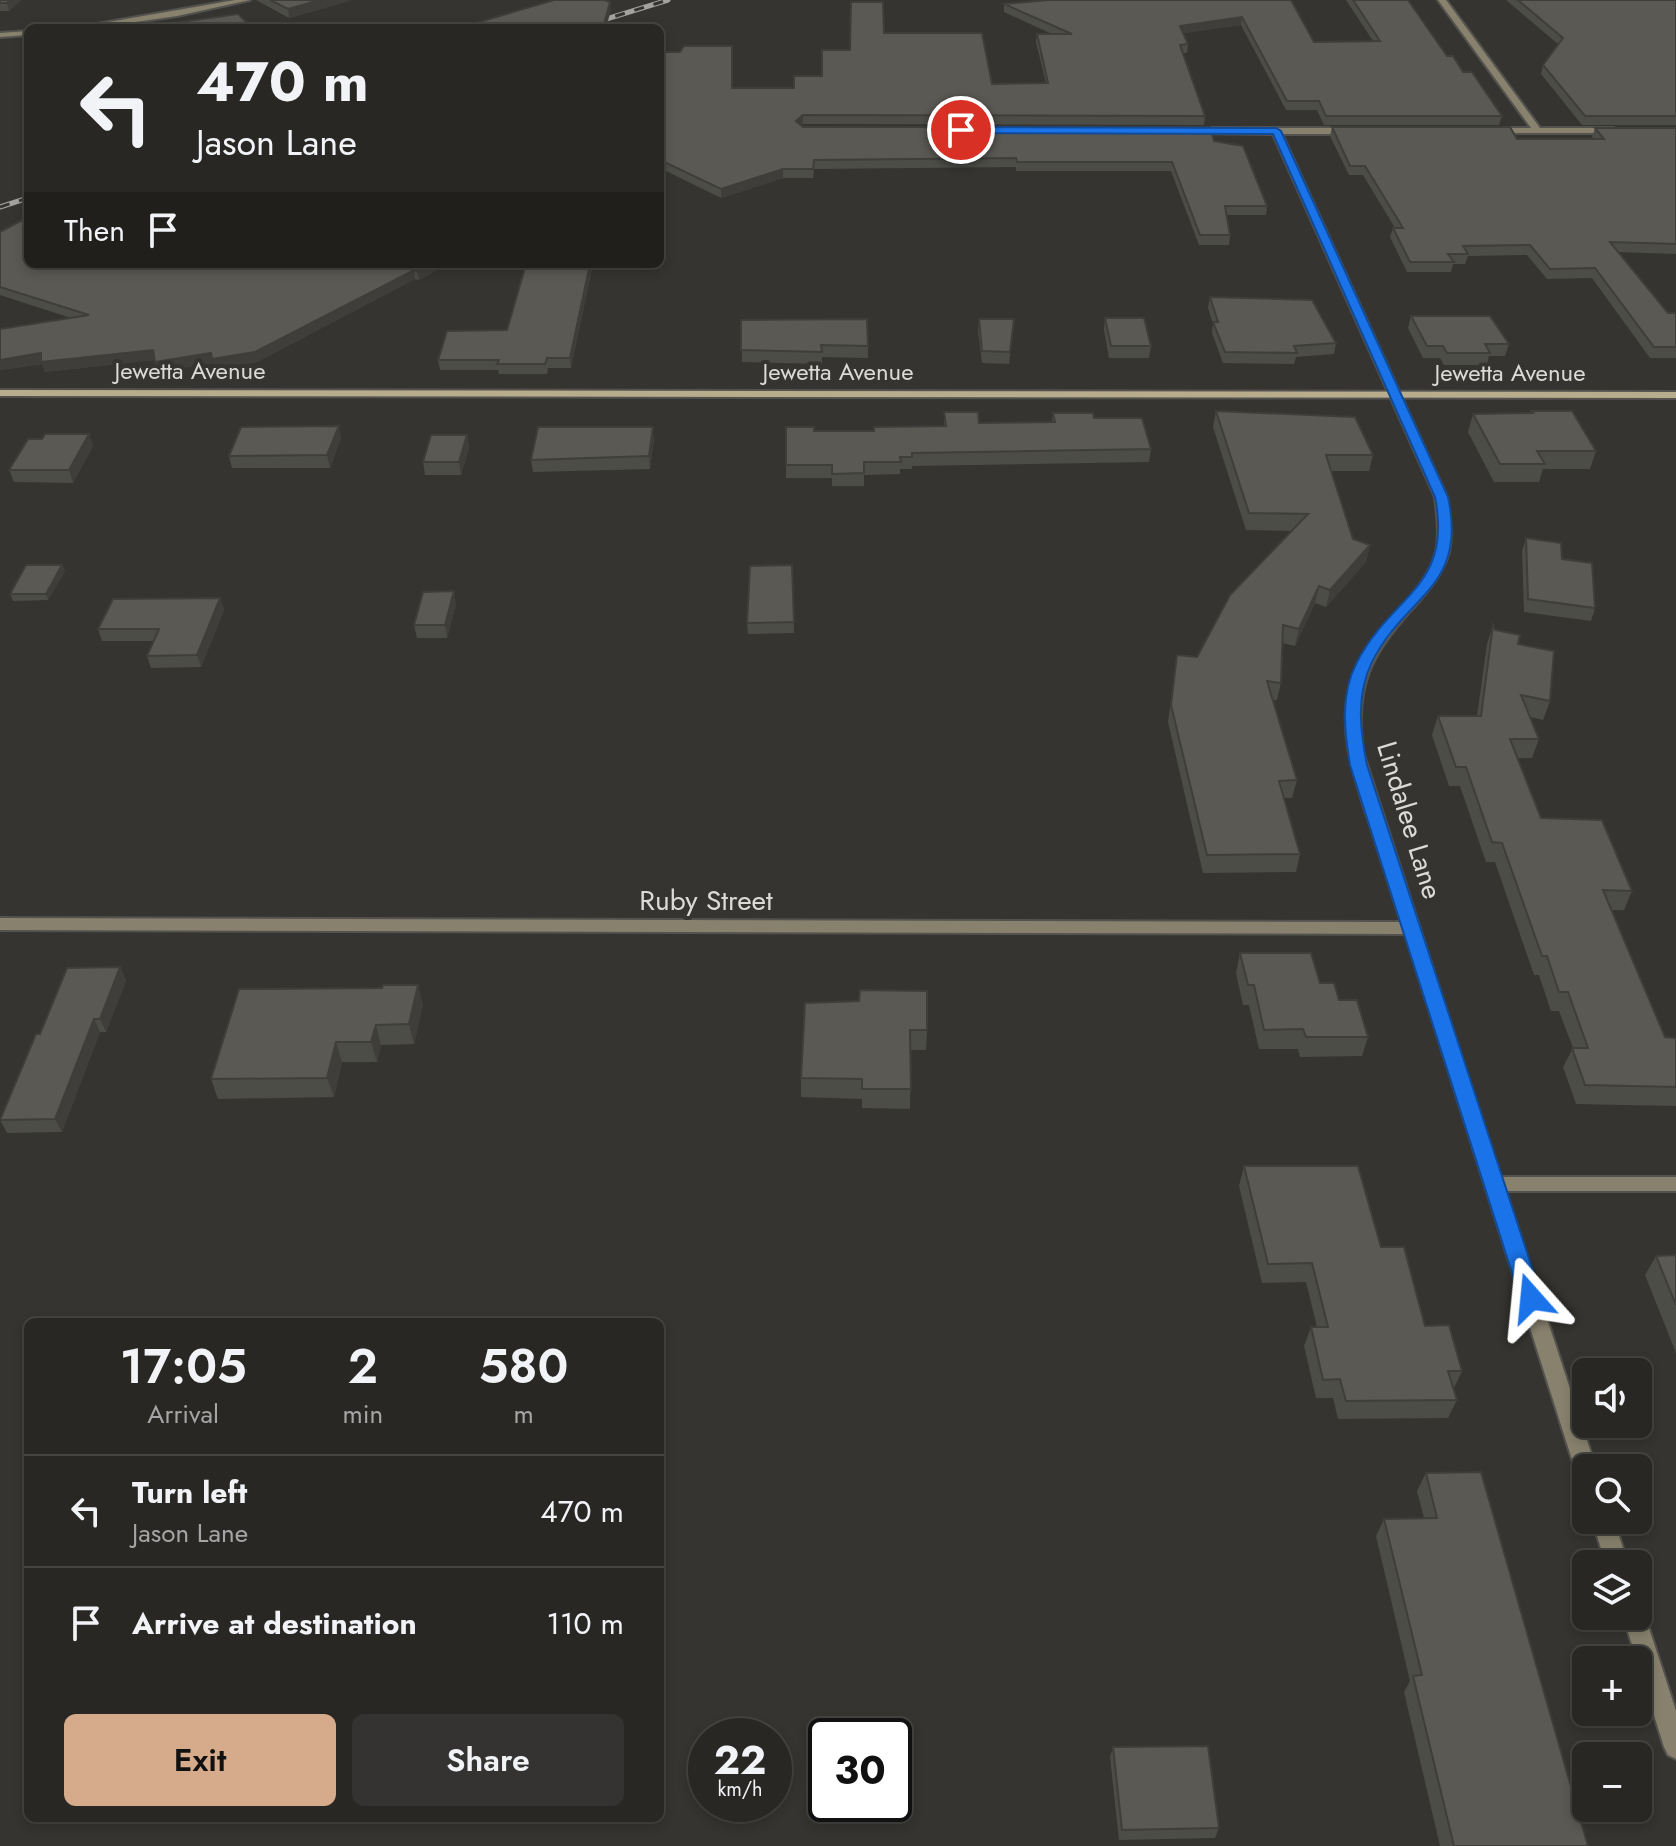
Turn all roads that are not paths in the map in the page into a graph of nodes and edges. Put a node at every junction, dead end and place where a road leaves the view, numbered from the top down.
1 (246, 0) edge
2 (1442, 0) edge
3 (106, 24) edge
4 (24, 33) edge
5 (0, 35) edge
6 (1182, 131) edge
7 (1276, 131) junction
8 (1368, 131) edge
9 (1476, 131) edge
10 (1537, 131) junction
11 (1630, 131) edge
12 (0, 393) edge
13 (1396, 395) junction
14 (1676, 395) edge
15 (0, 924) edge
16 (1411, 928) junction
17 (1494, 1184) junction
18 (1676, 1184) edge
19 (1581, 1454) edge
20 (1638, 1630) edge
21 (1676, 1747) edge

1 - 3 street
2 - 10 street
4 - 5 street
6 - 7 street
7 - 8 street
7 - 13 street, Lindalee Lane
9 - 10 street
10 - 11 street
12 - 13 street, Jewetta Avenue
13 - 14 street, Jewetta Avenue
13 - 16 street, Lindalee Lane
15 - 16 street, Ruby Street
16 - 17 street, Lindalee Lane
17 - 18 street
17 - 19 street, Lindalee Lane
20 - 21 street

